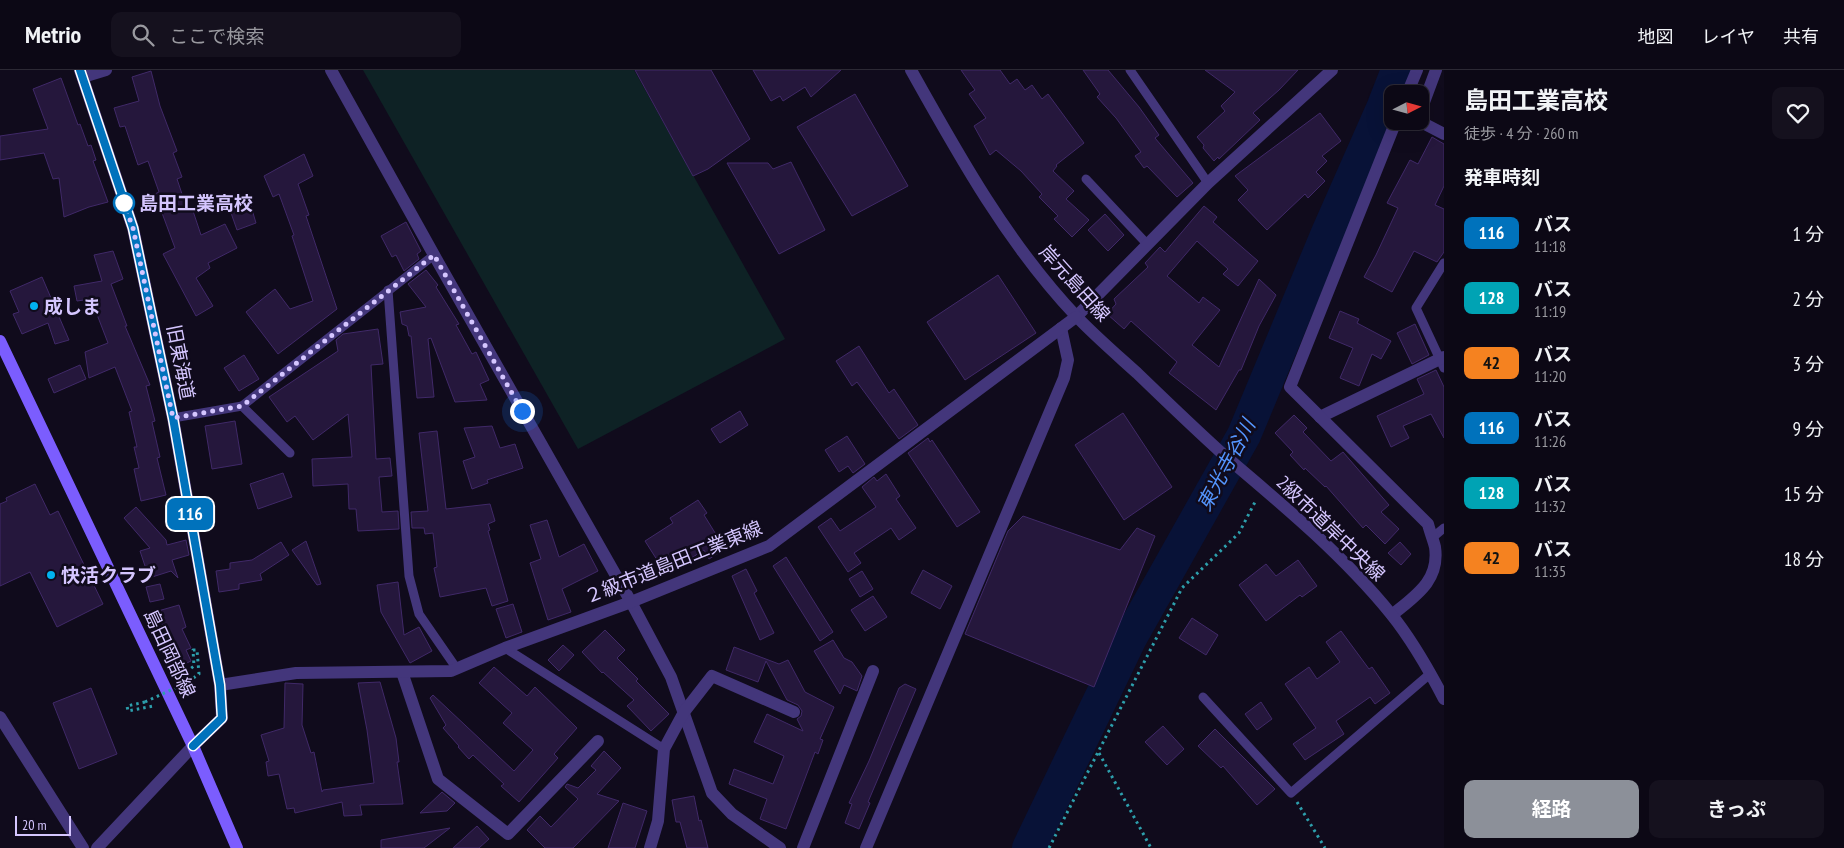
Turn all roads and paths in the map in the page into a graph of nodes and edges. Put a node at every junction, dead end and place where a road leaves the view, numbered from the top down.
1 (106, 70) edge
2 (331, 70) edge
3 (911, 70) edge
4 (1130, 70) edge
5 (1332, 70) edge
6 (1417, 70) edge
7 (1436, 70) edge
8 (81, 73) edge
9 (1411, 85) edge
10 (1429, 89) edge
11 (1429, 126) edge
12 (1392, 130) edge
13 (1444, 134) edge
14 (1086, 179) dead end
15 (1208, 183) junction
16 (1147, 244) junction
17 (434, 255) junction
18 (1444, 263) edge
19 (388, 290) junction
20 (1076, 317) junction
21 (1061, 328) junction
22 (0, 341) edge
23 (1443, 362) edge
24 (242, 406) junction
25 (1320, 417) junction
26 (173, 418) junction
27 (290, 454) dead end
28 (1260, 486) junction
29 (1444, 528) edge
30 (1432, 538) junction
31 (631, 602) junction
32 (1392, 615) junction
33 (505, 648) junction
34 (458, 669) junction
35 (873, 671) dead end
36 (186, 672) dead end
37 (402, 672) junction
38 (1431, 673) junction
39 (220, 685) junction
40 (1203, 697) dead end
41 (1444, 699) edge
42 (153, 706) dead end
43 (684, 712) junction
44 (794, 712) dead end
45 (0, 717) edge
46 (598, 741) dead end
47 (193, 746) junction
48 (664, 749) junction
49 (1098, 752) junction
50 (1292, 793) junction
51 (83, 848) edge
52 (97, 848) edge
53 (237, 848) edge
54 (650, 848) edge
55 (780, 848) edge
56 (803, 848) edge
57 (866, 848) edge
58 (1049, 848) edge
59 (1151, 848) edge
60 (1325, 848) edge

1 - 8 street
2 - 17 street
3 - 20 street, 岸元島田線
4 - 15 lane
5 - 15 street, ２級市道島田工業東線
6 - 9 street
7 - 10 street
8 - 26 street, 旧東海道
11 - 13 street
12 - 25 street
14 - 16 lane
15 - 16 street, ２級市道島田工業東線
16 - 20 street, ２級市道島田工業東線
17 - 19 lane
17 - 31 street
18 - 23 lane
19 - 24 lane
19 - 34 lane
20 - 21 street, ２級市道島田工業東線
20 - 28 street, 岸元島田線
21 - 31 street, ２級市道島田工業東線
21 - 57 street
22 - 47 main road, 島田岡部線
23 - 25 street
24 - 26 lane
24 - 27 lane
25 - 30 street
26 - 39 street, 旧東海道
28 - 32 street, 2級市道岸中央線
28 - 49 path
29 - 30 lane
30 - 32 street
31 - 33 street, ２級市道島田工業東線
31 - 43 street
32 - 38 street, 2級市道岸中央線
33 - 34 street, ２級市道島田工業東線
33 - 48 lane
34 - 37 street, ２級市道島田工業東線
35 - 56 street
36 - 42 path, bridge
37 - 39 street, ２級市道島田工業東線
37 - 46 street
38 - 41 street, 2級市道岸中央線
38 - 50 lane
39 - 47 street, 旧東海道
40 - 50 lane
43 - 44 street
43 - 48 street
43 - 55 street
45 - 51 street
47 - 52 street, 旧東海道
47 - 53 main road, 島田岡部線
48 - 54 street
49 - 58 path
49 - 59 path
50 - 60 path

